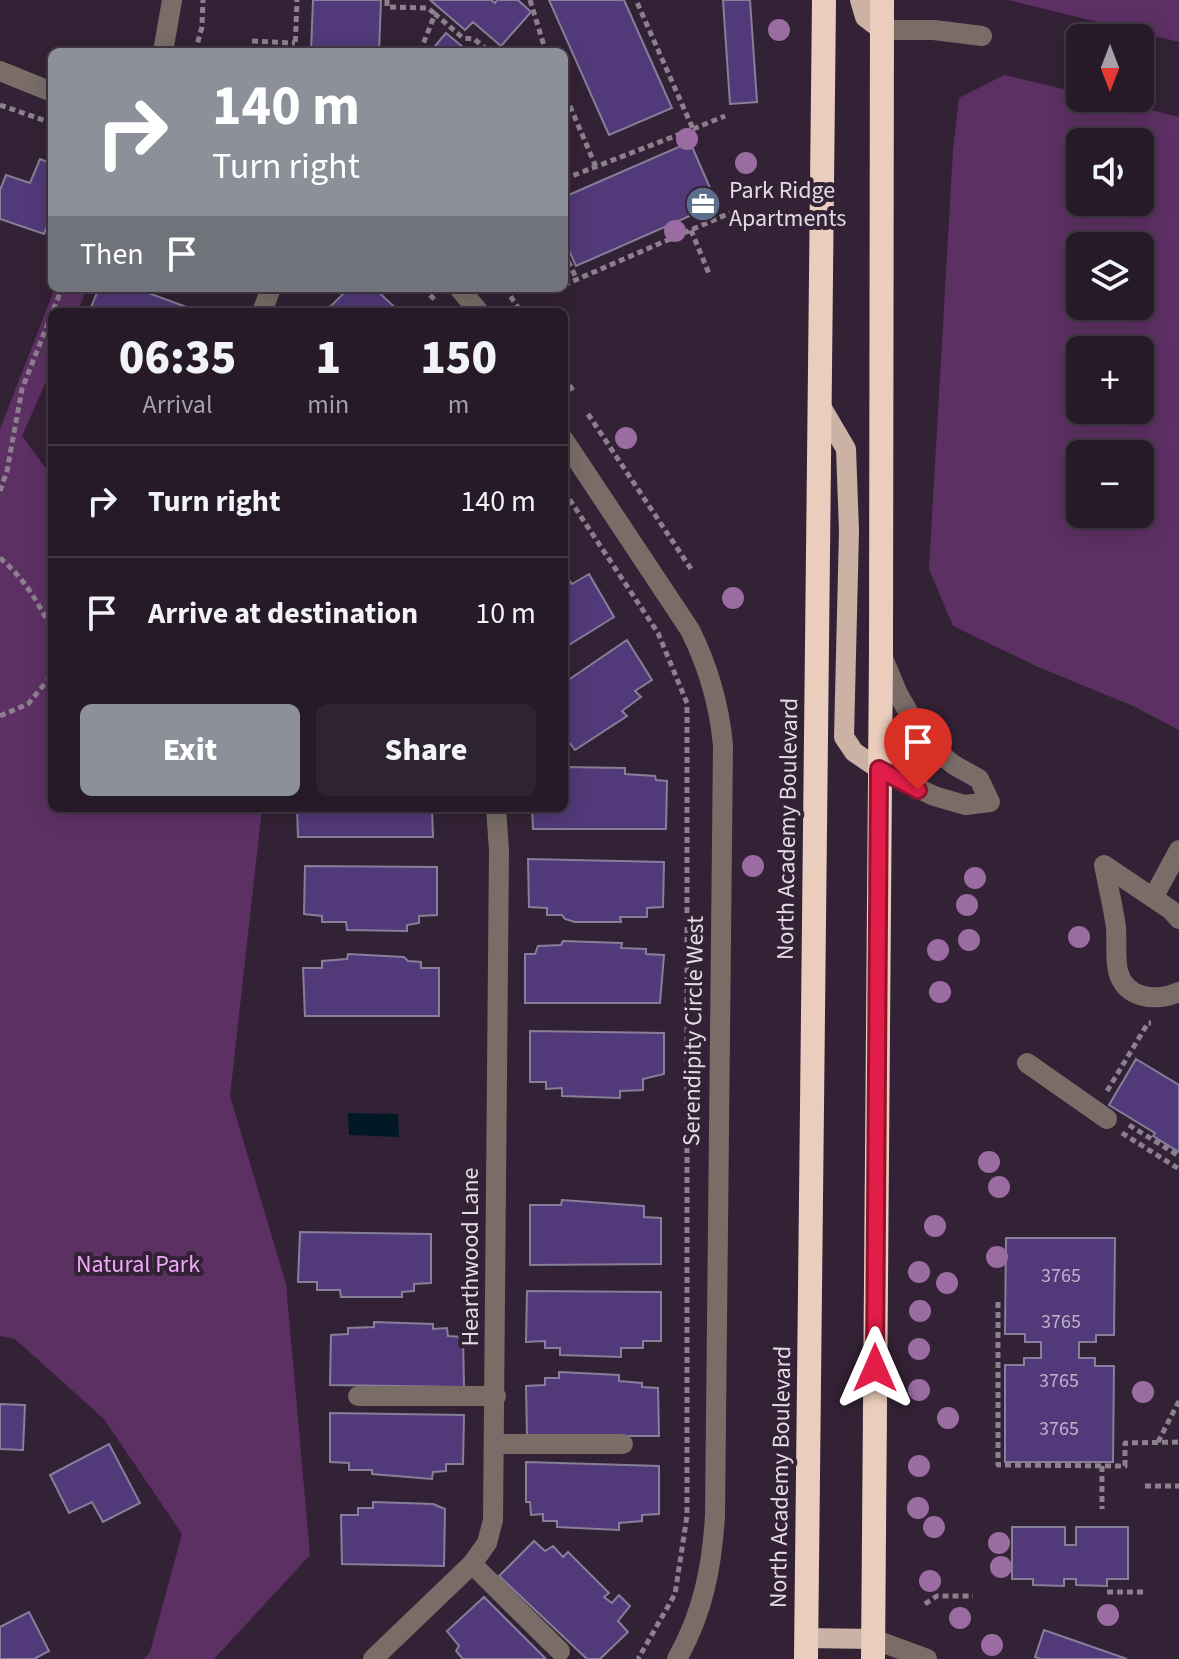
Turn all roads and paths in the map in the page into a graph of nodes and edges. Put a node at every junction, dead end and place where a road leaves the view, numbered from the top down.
1 (172, 0) edge
2 (203, 0) edge
3 (297, 0) edge
4 (387, 0) edge
5 (530, 0) edge
6 (636, 0) edge
7 (824, 0) edge
8 (860, 0) edge
9 (882, 0) edge
10 (435, 14) junction
11 (882, 30) junction
12 (982, 36) dead end
13 (252, 41) dead end
14 (295, 43) junction
15 (164, 48) edge
16 (196, 48) edge
17 (295, 48) edge
18 (422, 48) edge
19 (485, 48) edge
20 (545, 48) edge
21 (0, 71) edge
22 (48, 90) edge
23 (568, 103) edge
24 (0, 105) edge
25 (725, 116) dead end
26 (48, 122) edge
27 (693, 129) junction
28 (596, 167) junction
29 (568, 178) edge
30 (730, 213) dead end
31 (691, 230) junction
32 (568, 261) edge
33 (710, 276) dead end
34 (577, 280) junction
35 (568, 283) edge
36 (427, 292) edge
37 (462, 292) edge
38 (439, 304) dead end
39 (476, 308) edge
40 (48, 319) edge
41 (568, 383) edge
42 (574, 392) dead end
43 (819, 403) junction
44 (588, 414) dead end
45 (568, 446) edge
46 (0, 491) edge
47 (568, 497) edge
48 (0, 558) edge
49 (693, 572) dead end
50 (48, 622) edge
51 (881, 653) junction
52 (48, 680) edge
53 (0, 716) edge
54 (879, 769) junction
55 (496, 812) edge
56 (1179, 850) edge
57 (1153, 898) junction
58 (1179, 919) edge
59 (1179, 992) edge
60 (1159, 1023) dead end
61 (1027, 1063) dead end
62 (1095, 1089) dead end
63 (1107, 1119) dead end
64 (1179, 1156) edge
65 (1179, 1169) edge
66 (998, 1302) dead end
67 (358, 1396) dead end
68 (496, 1396) junction
69 (1179, 1401) edge
70 (1158, 1442) junction
71 (1179, 1442) edge
72 (496, 1444) junction
73 (623, 1444) dead end
74 (1102, 1466) junction
75 (1145, 1486) dead end
76 (1179, 1486) edge
77 (1102, 1509) dead end
78 (472, 1564) junction
79 (1107, 1592) dead end
80 (1145, 1592) dead end
81 (973, 1596) dead end
82 (925, 1604) dead end
83 (806, 1648) edge
84 (873, 1649) edge
85 (560, 1651) dead end
86 (683, 1654) edge
87 (373, 1659) edge
88 (638, 1659) edge
89 (927, 1659) edge

1 - 15 street
2 - 16 path
3 - 14 path
4 - 10 path
5 - 20 path
6 - 27 path
7 - 43 highway, North Academy Boulevard
8 - 11 main road
9 - 11 highway
10 - 18 path
10 - 19 path
11 - 12 street
11 - 51 highway
13 - 14 path
14 - 17 path
21 - 22 street
23 - 28 path
24 - 26 path
25 - 27 path
27 - 28 path
28 - 29 path
30 - 31 path
31 - 33 path
31 - 34 path
32 - 34 path
34 - 35 path
36 - 38 path
37 - 39 street
40 - 46 path
41 - 42 path
43 - 54 main road
43 - 83 highway, North Academy Boulevard
44 - 49 path
45 - 86 street, Serendipity Circle West
47 - 88 path
48 - 50 path
51 - 54 highway
51 - 54 street
52 - 53 path
54 - 84 highway
55 - 68 street, Hearthwood Lane
56 - 57 street
57 - 58 street
57 - 59 street
60 - 62 path
61 - 63 street
64 - 65 path
66 - 74 path
67 - 68 street
68 - 72 street, Hearthwood Lane
69 - 70 path
70 - 71 path
70 - 74 path
72 - 73 street
72 - 78 street, Hearthwood Lane
74 - 77 path
75 - 76 path
78 - 85 street
78 - 87 street, Hearthwood Lane
79 - 80 path
81 - 82 path
83 - 84 main road
84 - 89 street

